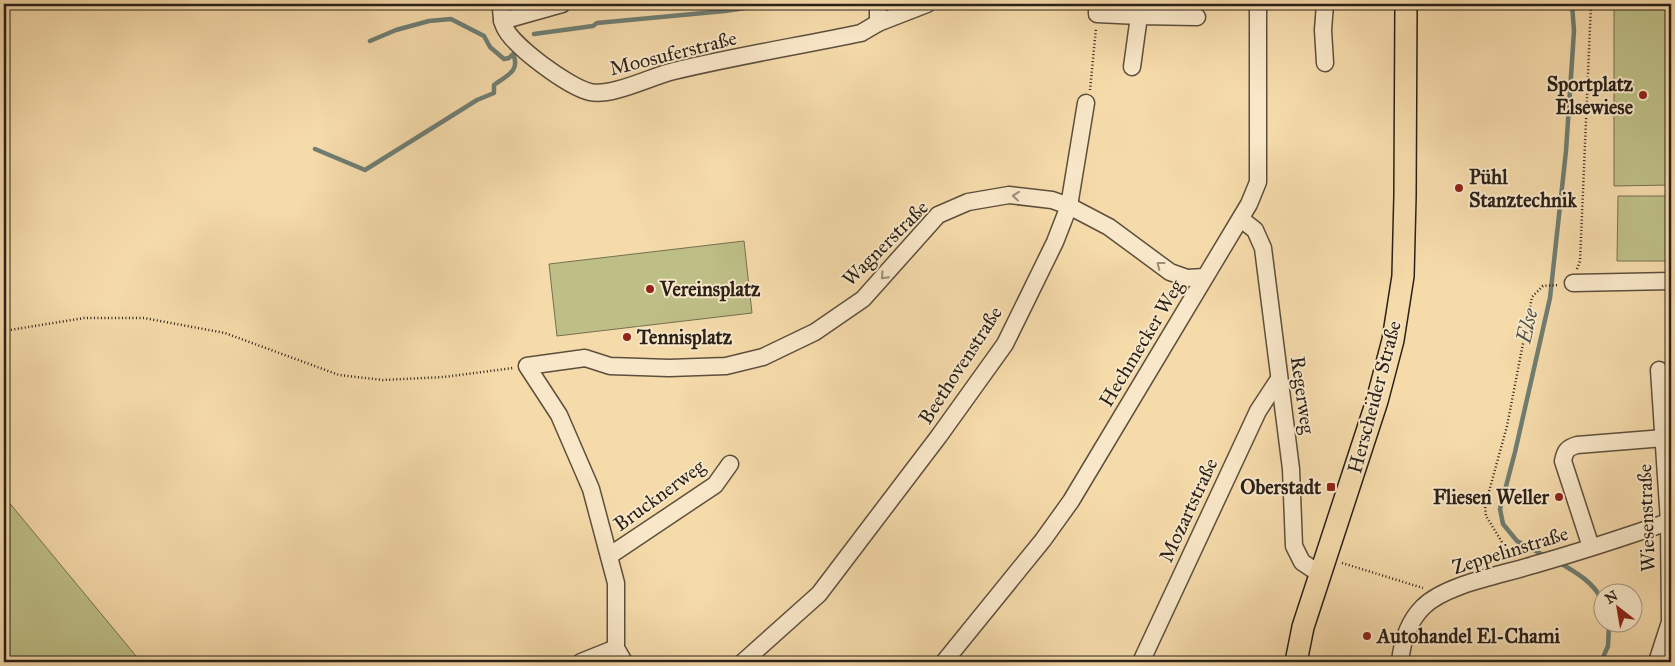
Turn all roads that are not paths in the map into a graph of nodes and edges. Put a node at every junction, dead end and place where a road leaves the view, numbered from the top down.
1 (501, 4) edge
2 (562, 4) edge
3 (878, 4) edge
4 (927, 4) edge
5 (1258, 4) edge
6 (1325, 4) edge
7 (1406, 4) edge
8 (1097, 9) edge
9 (1139, 16) junction
10 (1197, 17) dead end
11 (502, 21) junction
12 (878, 23) junction
13 (1325, 63) dead end
14 (1132, 68) dead end
15 (1086, 103) road end
16 (1069, 206) junction
17 (1241, 218) junction
18 (1205, 277) junction
19 (1671, 281) edge
20 (1569, 284) road end
21 (1659, 370) dead end
22 (1279, 379) junction
23 (1664, 438) junction
24 (730, 464) dead end
25 (1670, 521) edge
26 (1591, 547) junction
27 (608, 556) junction
28 (1323, 566) junction
29 (618, 658) edge
30 (581, 662) edge
31 (743, 662) edge
32 (944, 662) edge
33 (1141, 662) edge
34 (1296, 662) edge
35 (1400, 662) edge
36 (1657, 662) edge

1 - 11 street
2 - 11 street
3 - 12 street
4 - 12 street, Moosuferstraße
5 - 17 street, Hechmecker Weg
6 - 13 street
7 - 28 main road, Herscheider Straße
8 - 9 street
9 - 10 street
9 - 14 street
11 - 12 street, Moosuferstraße
15 - 16 street, Beethovenstraße
18 -> 16 street, Wagnerstraße
16 -> 27 street, Wagnerstraße
16 - 31 street, Beethovenstraße
17 - 18 street, Hechmecker Weg
17 - 22 street, Regerweg
18 - 32 street, Hechmecker Weg
19 - 20 street
21 - 23 street, Wiesenstraße
22 - 28 street, Regerweg
22 - 33 street, Mozartstraße
23 - 25 street, Wiesenstraße
23 - 26 street
24 - 27 street, Brucknerweg
25 - 26 street, Zeppelinstraße
25 - 36 street, Wiesenstraße
26 - 35 street, Zeppelinstraße
27 - 29 street
28 - 34 main road, Herscheider Straße
29 - 30 street

